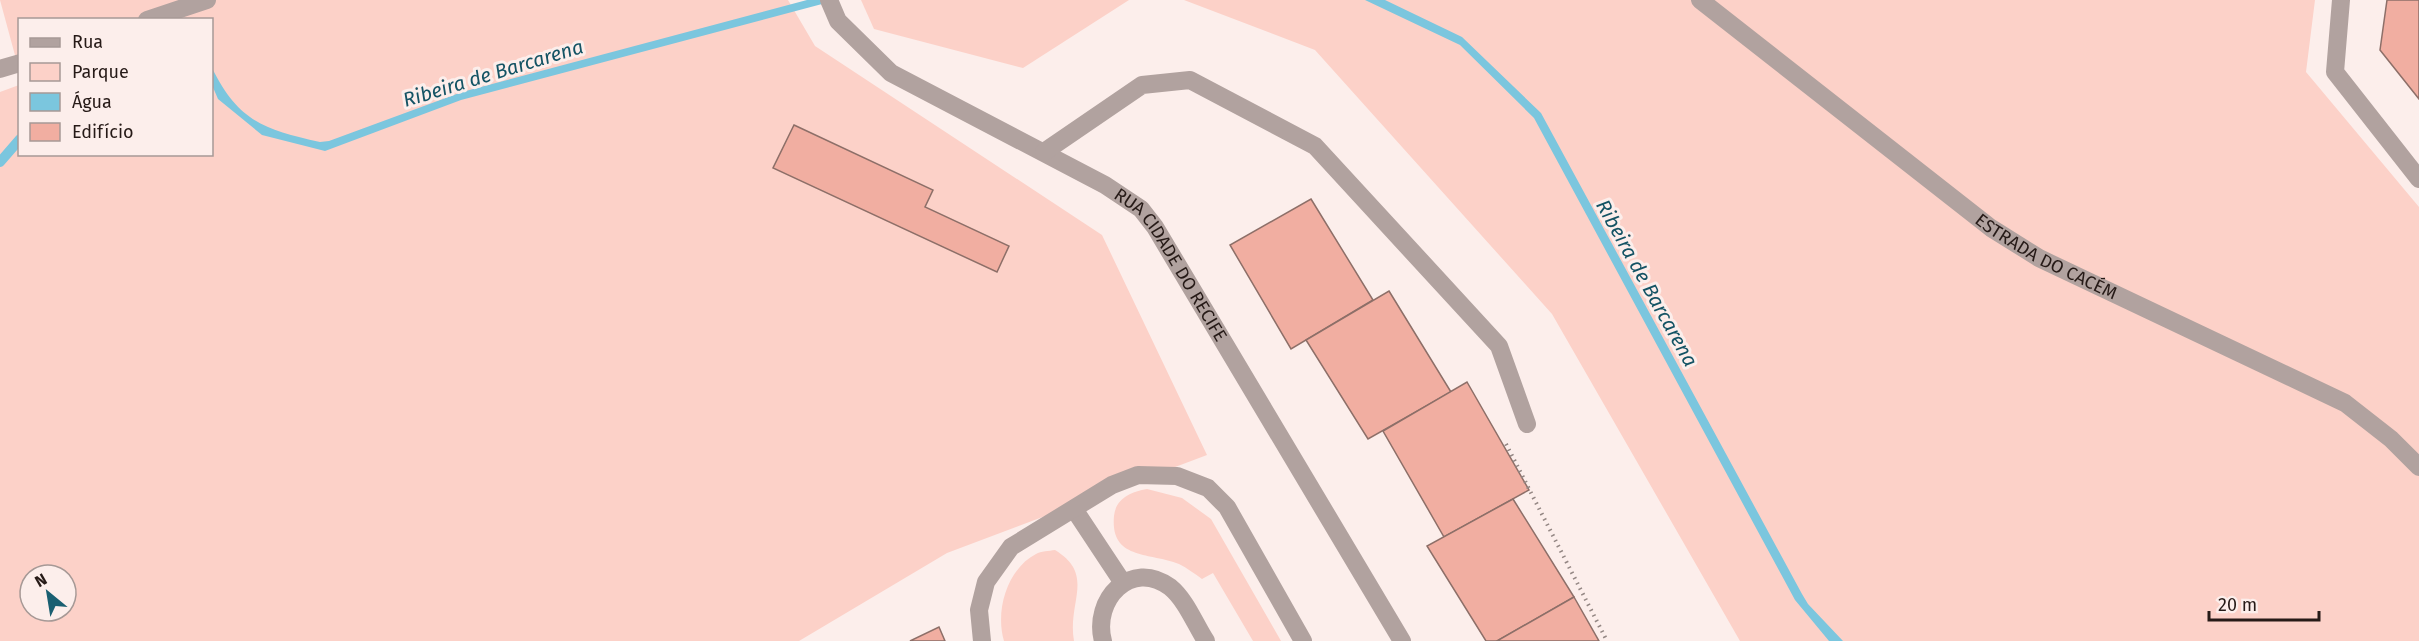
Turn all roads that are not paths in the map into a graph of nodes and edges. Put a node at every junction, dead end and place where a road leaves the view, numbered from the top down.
1 (207, 0) edge
2 (829, 0) edge
3 (1700, 0) edge
4 (2341, 0) edge
5 (153, 18) edge
6 (18, 64) edge
7 (0, 69) edge
8 (1044, 152) junction
9 (2419, 179) edge
10 (1527, 424) dead end
11 (2419, 467) edge
12 (1074, 509) junction
13 (1123, 583) junction
14 (982, 641) edge
15 (1103, 641) edge
16 (1206, 641) edge
17 (1303, 641) edge
18 (1402, 641) edge

1 - 5 street
2 - 8 street, RUA CIDADE DO RECIFE
3 - 11 street, ESTRADA DO CACÉM
4 - 9 street
6 - 7 street
8 - 10 street
8 - 18 street, RUA CIDADE DO RECIFE
12 - 13 street
12 - 14 street
12 - 17 street
13 - 15 street
13 - 16 street

